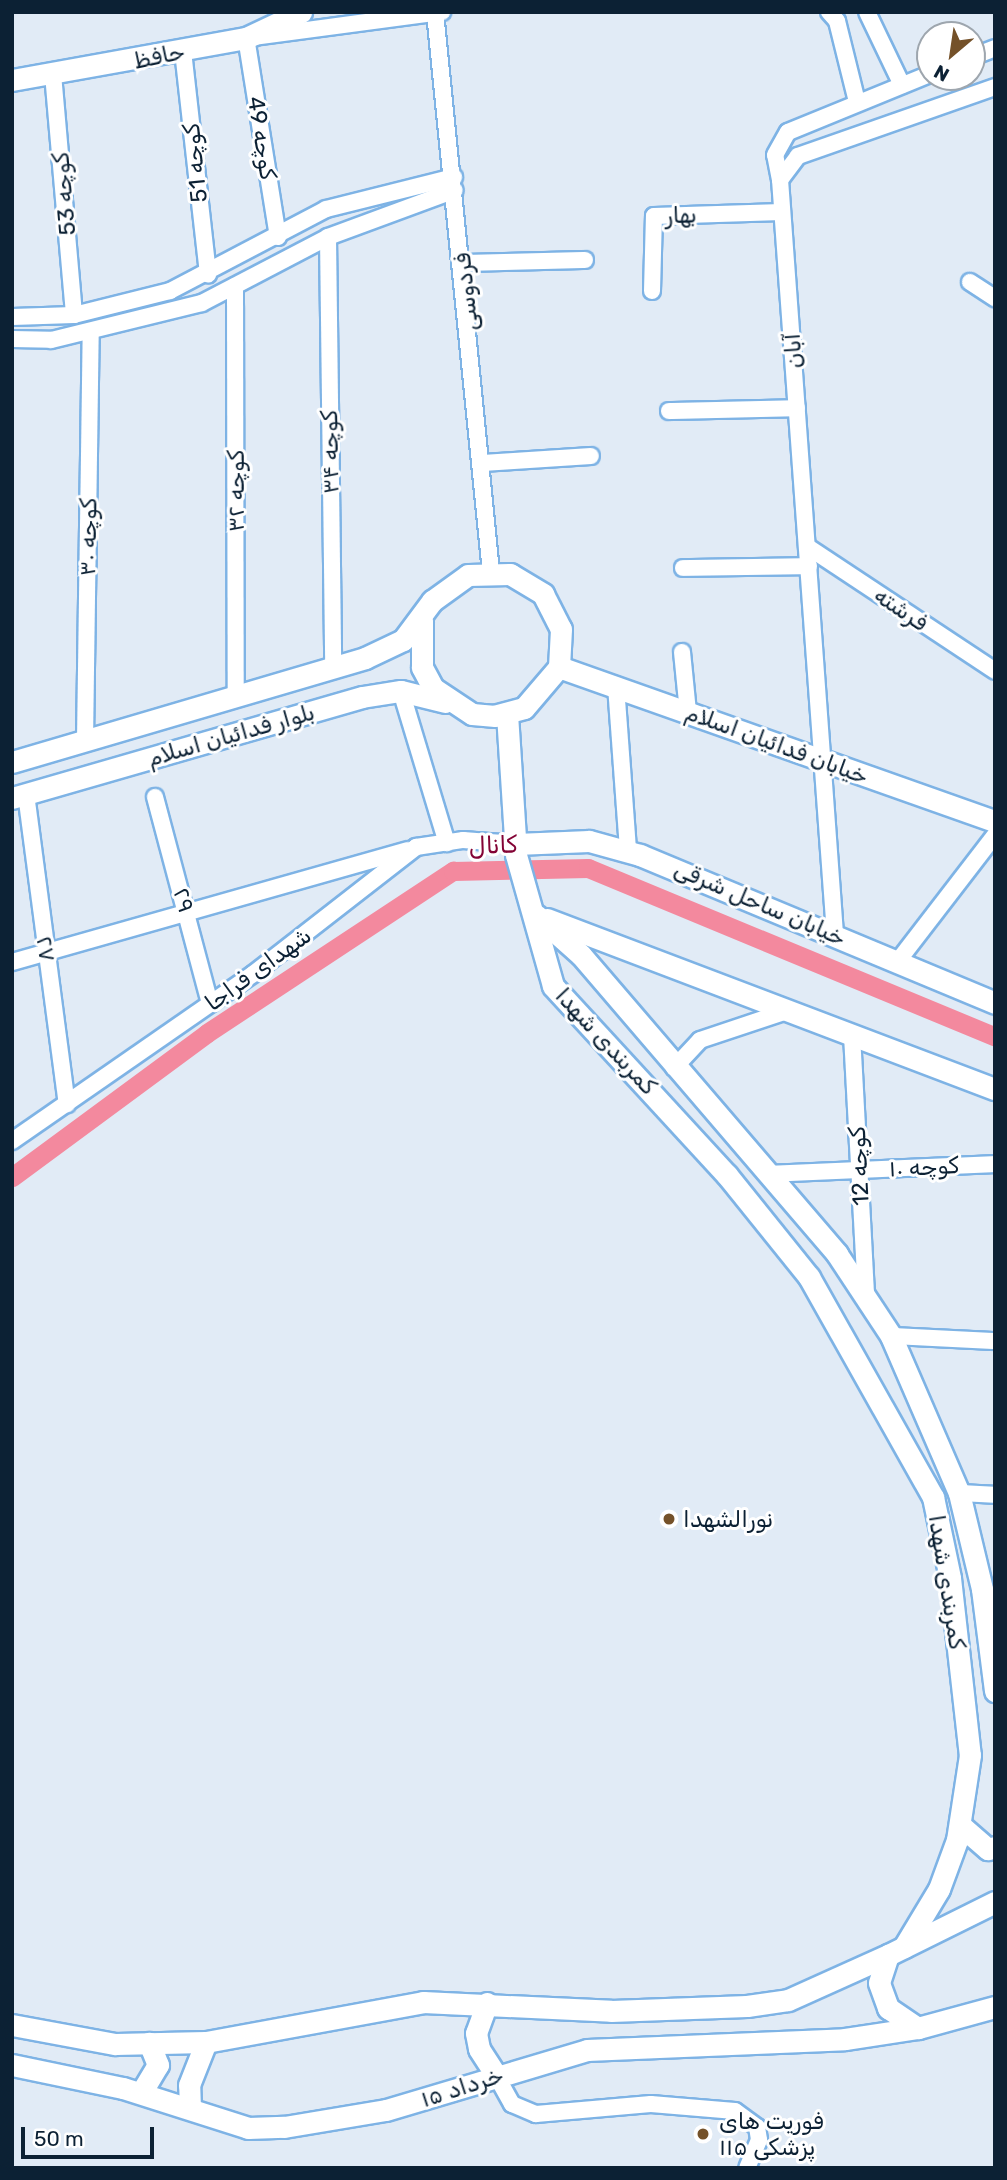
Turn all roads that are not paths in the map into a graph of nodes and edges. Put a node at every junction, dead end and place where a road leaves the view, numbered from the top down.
1 (301, 12) edge
2 (442, 12) edge
3 (829, 12) edge
4 (435, 13) edge
5 (870, 14) edge
6 (246, 38) junction
7 (183, 51) junction
8 (53, 74) junction
9 (12, 80) edge
10 (916, 80) edge
11 (902, 85) junction
12 (995, 87) edge
13 (857, 102) junction
14 (780, 180) junction
15 (454, 183) junction
16 (782, 212) junction
17 (278, 237) junction
18 (328, 237) junction
19 (585, 260) dead end
20 (463, 263) junction
21 (208, 275) junction
22 (970, 282) dead end
23 (235, 286) junction
24 (652, 291) dead end
25 (995, 299) edge
26 (74, 315) junction
27 (12, 317) edge
28 (91, 332) junction
29 (12, 339) edge
30 (797, 408) junction
31 (669, 411) dead end
32 (591, 456) dead end
33 (483, 463) junction
34 (808, 547) junction
35 (809, 566) junction
36 (683, 568) dead end
37 (491, 572) junction
38 (422, 620) junction
39 (682, 652) dead end
40 (333, 667) junction
41 (559, 667) junction
42 (995, 671) edge
43 (616, 686) junction
44 (401, 691) junction
45 (236, 696) junction
46 (450, 704) junction
47 (688, 712) junction
48 (507, 714) junction
49 (85, 741) junction
50 (12, 762) edge
51 (824, 762) junction
52 (19, 796) edge
53 (155, 797) dead end
54 (995, 821) edge
55 (995, 835) edge
56 (447, 843) junction
57 (416, 847) junction
58 (516, 849) junction
59 (628, 851) junction
60 (533, 907) junction
61 (188, 915) junction
62 (835, 934) junction
63 (47, 954) junction
64 (898, 961) junction
65 (12, 962) edge
66 (995, 1003) edge
67 (210, 1004) junction
68 (787, 1011) junction
69 (852, 1035) junction
70 (674, 1068) junction
71 (995, 1089) edge
72 (67, 1104) junction
73 (12, 1141) edge
74 (995, 1164) edge
75 (860, 1170) junction
76 (769, 1174) junction
77 (866, 1297) junction
78 (891, 1336) junction
79 (995, 1340) edge
80 (959, 1493) junction
81 (995, 1495) edge
82 (987, 1581) edge
83 (995, 1690) edge
84 (960, 1825) junction
85 (995, 1847) edge
86 (995, 1902) edge
87 (896, 1951) junction
88 (487, 2003) junction
89 (994, 2009) edge
90 (12, 2025) edge
91 (918, 2028) junction
92 (206, 2042) junction
93 (149, 2043) junction
94 (12, 2065) edge
95 (497, 2077) junction
96 (141, 2093) junction
97 (190, 2108) junction
98 (747, 2168) edge

1 - 6 main road, حافظ
2 - 4 street
3 - 13 street
4 - 6 street
4 - 15 street, فردوسی
5 - 11 street
6 - 7 main road, حافظ
6 - 17 street, کوچه 49
7 - 8 main road, حافظ
7 - 21 street, کوچه 51
8 - 9 main road, حافظ
8 - 26 street, کوچه 53
10 - 11 street
11 - 13 street
12 - 14 street
13 - 14 street, آبان
14 - 16 street, آبان
15 - 17 street
15 - 18 street
15 - 20 street, فردوسی
16 - 24 street, بهار
16 - 30 street, آبان
17 - 21 street
18 - 23 street
18 - 40 street, کوچه ۳۴
19 - 20 street
20 - 33 street, فردوسی
21 - 26 street
22 - 25 street
23 - 28 street
23 - 45 street, کوچه ۳۲
26 - 27 street
28 - 29 street
28 - 49 street, کوچه ۳۰
30 - 31 street
30 - 34 street, آبان
32 - 33 street
33 - 37 street, فردوسی
34 - 35 street, آبان
34 - 42 street, فرشته
35 - 36 street
35 - 51 street, آبان
37 - 38 main road
37 - 41 main road
38 - 40 main road, بلوار فدائیان اسلام
38 - 46 main road
39 - 47 street
40 - 45 main road, بلوار فدائیان اسلام
41 - 43 main road, خیابان فدائیان اسلام
41 - 48 main road
43 - 47 main road, خیابان فدائیان اسلام
43 - 59 street
44 - 46 main road
44 - 52 main road, بلوار فدائیان اسلام
44 - 56 street
45 - 49 main road, بلوار فدائیان اسلام
46 - 48 main road
47 - 51 main road, خیابان فدائیان اسلام
48 - 58 main road
49 - 50 main road, بلوار فدائیان اسلام
51 - 54 main road, خیابان فدائیان اسلام
51 - 62 street, آبان
52 - 63 street, ۲۷
53 - 61 street, ۲۹
55 - 64 street
56 - 57 street, شهدای فراجا
56 - 58 street, شهدای فراجا
57 - 61 street
57 - 67 street, شهدای فراجا
58 - 59 main road, خیابان ساحل شرقی
58 - 60 main road
59 - 62 main road, خیابان ساحل شرقی
60 - 68 main road
60 - 70 main road, کمربندی شهدا
60 - 84 main road, کمربندی شهدا
61 - 63 street
61 - 67 street, ۲۹
62 - 64 main road, خیابان ساحل شرقی
63 - 65 street
63 - 72 street, ۲۷
64 - 66 main road, خیابان ساحل شرقی
67 - 72 street, شهدای فراجا
68 - 69 main road
68 - 70 street
69 - 71 main road
69 - 75 street, کوچه 12
70 - 76 main road, کمربندی شهدا
72 - 73 street, شهدای فراجا
74 - 75 street, کوچه ۱۰
75 - 76 street, کوچه ۱۰
75 - 77 street, کوچه 12
76 - 77 main road, کمربندی شهدا
77 - 78 main road, کمربندی شهدا
78 - 79 street
78 - 80 main road, کمربندی شهدا
80 - 81 street
80 - 82 main road, کمربندی شهدا
82 - 83 main road, کمربندی شهدا
84 - 85 main road
84 - 87 main road, کمربندی شهدا
86 - 87 main road
87 - 88 main road
87 - 91 main road, کمربندی شهدا
88 - 92 main road
88 - 95 main road
89 - 91 main road, ۱۵ خرداد
90 - 93 main road
91 - 95 main road, ۱۵ خرداد
92 - 93 main road
92 - 97 main road
93 - 96 main road
94 - 96 main road, ۱۵ خرداد
95 - 97 main road, ۱۵ خرداد
95 - 98 street
96 - 97 main road, ۱۵ خرداد

